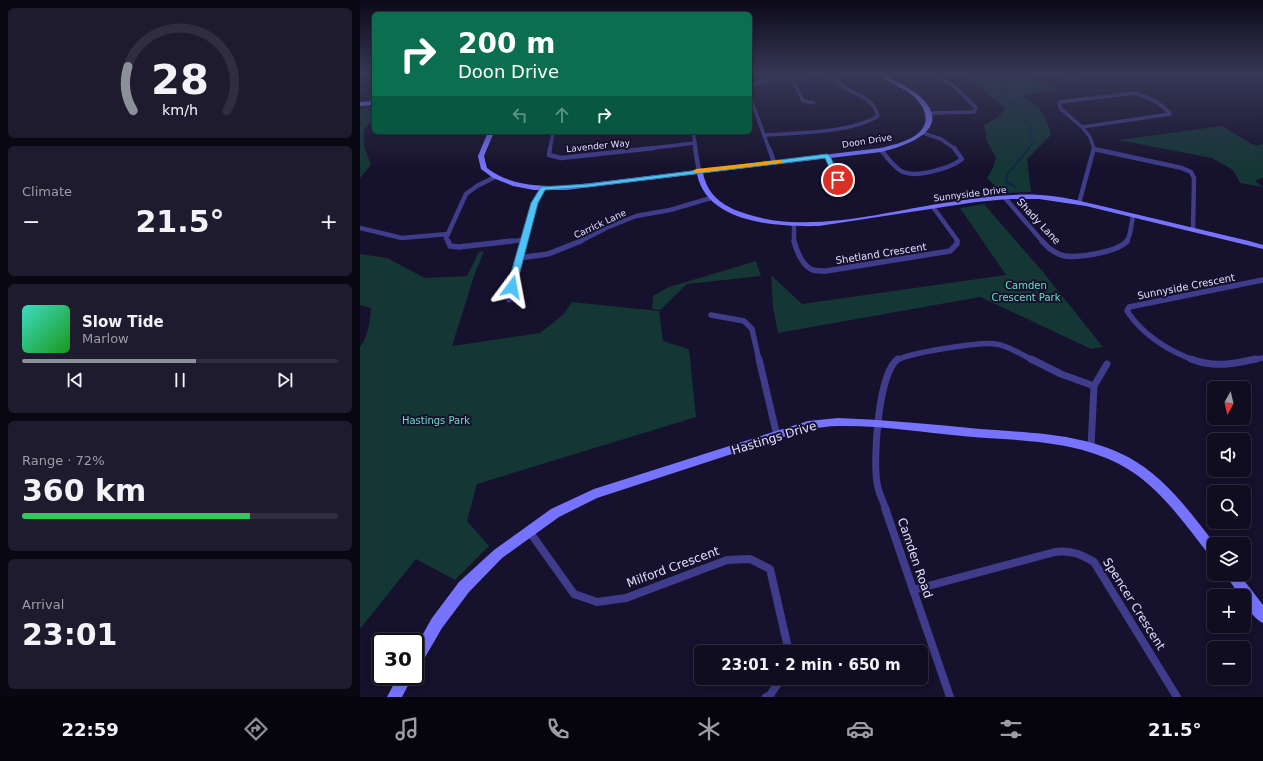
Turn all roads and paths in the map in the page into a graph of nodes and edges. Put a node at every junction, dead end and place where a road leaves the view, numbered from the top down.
1 (754, 107) edge
2 (873, 107) edge
3 (925, 107) edge
4 (975, 107) edge
5 (1060, 107) edge
6 (1163, 107) edge
7 (929, 113) junction
8 (1082, 126) junction
9 (923, 133) junction
10 (490, 134) edge
11 (554, 134) edge
12 (693, 134) edge
13 (764, 135) junction
14 (695, 143) junction
15 (1094, 149) junction
16 (881, 150) junction
17 (827, 156) junction
18 (774, 162) junction
19 (699, 171) junction
20 (495, 177) junction
21 (838, 180) dead end
22 (543, 188) junction
23 (711, 198) junction
24 (1005, 198) junction
25 (1079, 203) junction
26 (933, 208) junction
27 (1133, 216) junction
28 (794, 224) junction
29 (360, 228) edge
30 (1193, 230) junction
31 (448, 234) junction
32 (523, 240) junction
33 (1263, 247) edge
34 (518, 258) junction
35 (1263, 280) edge
36 (508, 300) dead end
37 (711, 315) dead end
38 (1263, 358) edge
39 (1108, 364) dead end
40 (1094, 386) junction
41 (878, 424) junction
42 (777, 436) junction
43 (1091, 447) junction
44 (529, 531) junction
45 (1207, 543) edge
46 (1236, 581) edge
47 (913, 590) junction
48 (1263, 616) edge
49 (424, 645) edge
50 (788, 645) edge
51 (401, 685) edge
52 (777, 685) edge
53 (394, 697) edge
54 (766, 697) edge
55 (950, 697) edge
56 (1177, 697) edge

1 - 13 street
2 - 13 street
3 - 7 street
4 - 7 street
5 - 8 street
6 - 8 street
7 - 9 street
8 - 15 street
9 - 16 street, Doon Drive
9 - 16 street
10 - 20 street, Doon Drive
11 - 14 street, Lavender Way
12 - 14 street
13 - 18 street
14 - 19 street
15 - 25 street
15 - 30 street
16 - 17 street, Doon Drive
17 - 18 street, Doon Drive
17 - 21 street
18 - 19 street, Doon Drive
19 - 22 street, Doon Drive
19 - 23 street, Sunnyside Drive
20 - 22 street, Doon Drive
20 - 31 street
22 - 32 street
23 - 28 street, Sunnyside Drive
23 - 34 street, Carrick Lane
24 - 25 street, Sunnyside Drive
24 - 26 street, Sunnyside Drive
24 - 27 street, Shady Lane
25 - 27 street, Sunnyside Drive
26 - 28 street, Sunnyside Drive
26 - 28 street, Shetland Crescent
27 - 30 street, Sunnyside Drive
29 - 31 street
30 - 33 street, Sunnyside Drive
31 - 32 street
32 - 34 street
34 - 36 street
35 - 38 street, Sunnyside Crescent
37 - 42 street
39 - 40 street
40 - 41 street, Camden Road
40 - 43 street
41 - 42 street, Hastings Drive
41 - 43 street, Hastings Drive
41 - 47 street, Camden Road
42 - 44 street, Hastings Drive
43 - 45 street, Hastings Drive
44 - 49 street, Hastings Drive
44 - 50 street, Milford Crescent
46 - 48 street
47 - 55 street, Camden Road
47 - 56 street, Spencer Crescent
51 - 53 street
52 - 54 street

